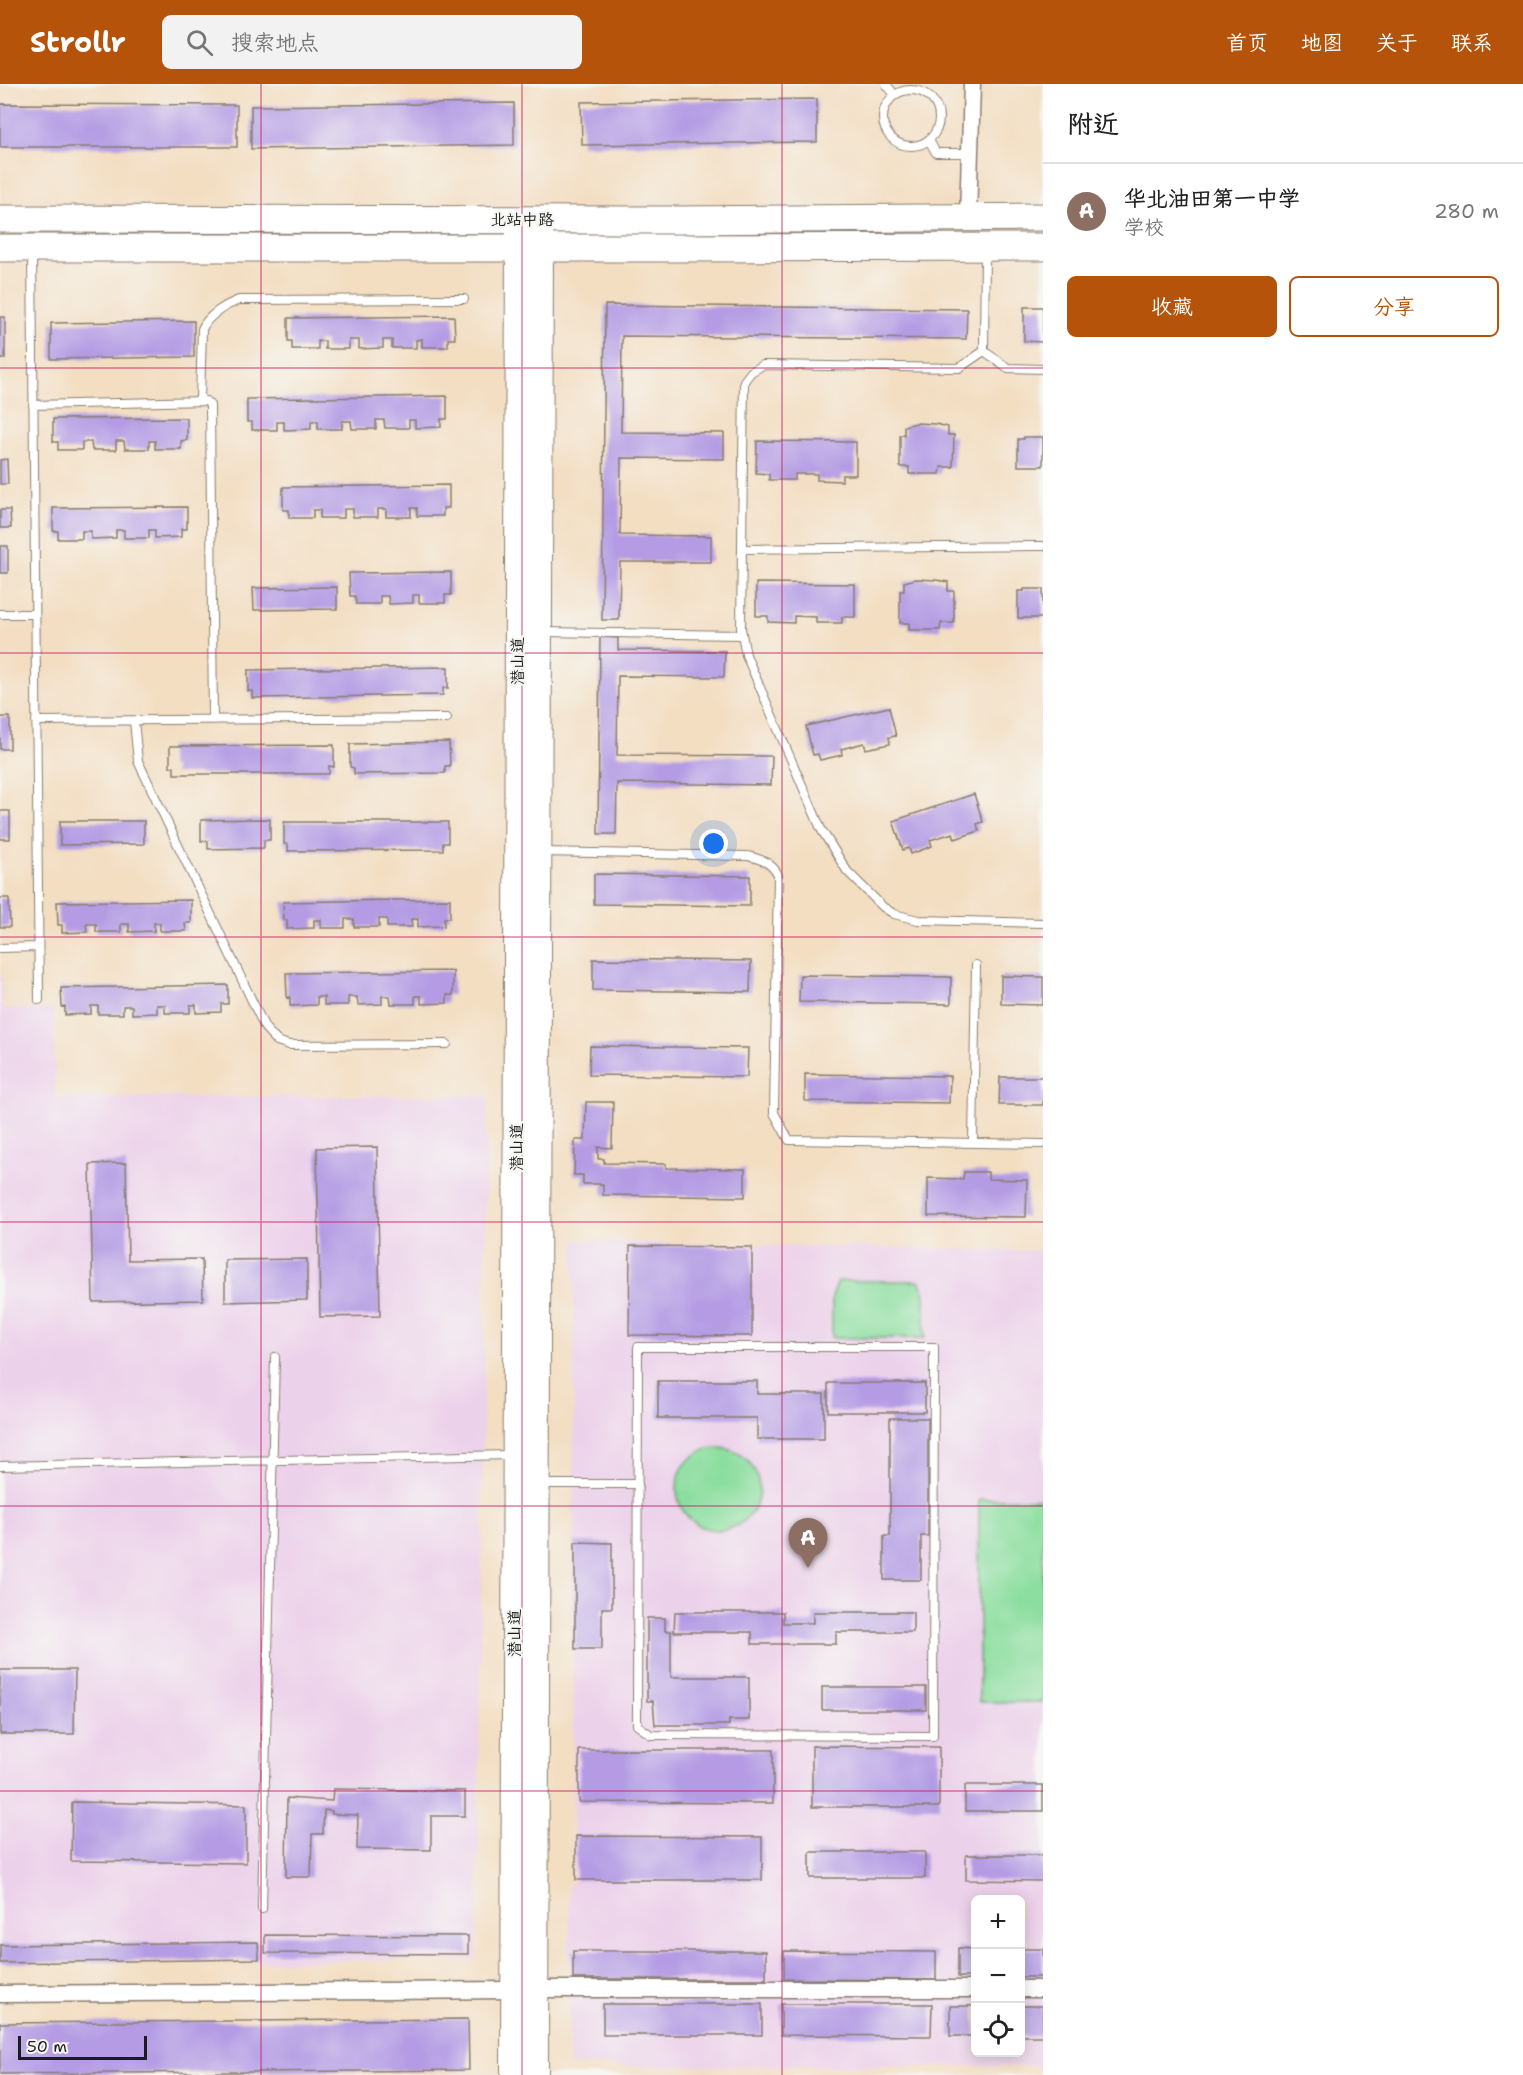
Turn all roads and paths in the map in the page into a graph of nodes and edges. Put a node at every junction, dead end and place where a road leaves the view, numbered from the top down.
1 (886, 84) edge
2 (972, 84) edge
3 (894, 94) junction
4 (929, 140) junction
5 (970, 153) junction
6 (1043, 217) edge
7 (969, 218) junction
8 (0, 219) edge
9 (530, 219) junction
10 (985, 247) junction
11 (1043, 247) edge
12 (0, 248) edge
13 (32, 248) junction
14 (530, 248) junction
15 (464, 299) dead end
16 (984, 351) junction
17 (1043, 369) edge
18 (200, 401) junction
19 (33, 405) junction
20 (1043, 546) edge
21 (742, 549) junction
22 (0, 614) edge
23 (35, 614) junction
24 (540, 632) junction
25 (742, 635) junction
26 (447, 718) dead end
27 (135, 720) junction
28 (213, 720) junction
29 (36, 721) junction
30 (539, 852) junction
31 (1043, 923) edge
32 (38, 947) junction
33 (0, 948) edge
34 (976, 964) dead end
35 (39, 1000) dead end
36 (447, 1044) dead end
37 (974, 1143) junction
38 (1043, 1144) edge
39 (275, 1357) dead end
40 (515, 1455) junction
41 (273, 1460) junction
42 (0, 1466) edge
43 (537, 1484) junction
44 (638, 1484) junction
45 (262, 1909) dead end
46 (971, 1989) edge
47 (1025, 1989) edge
48 (1043, 1989) edge
49 (524, 1990) junction
50 (0, 1994) edge
51 (513, 2075) edge
52 (536, 2075) edge

1 - 3 lane
2 - 5 street
3 - 4 lane
3 - 4 lane
4 - 5 lane
5 - 7 street
6 - 7 main road, 北站中路
7 - 9 main road, 北站中路
8 - 9 main road, 北站中路
9 - 14 main road, 潜山道
10 - 11 main road, 北站中路
10 - 14 main road, 北站中路
10 - 16 lane
12 - 13 main road, 北站中路
13 - 14 main road, 北站中路
13 - 19 lane
14 - 24 main road, 潜山道
14 - 40 main road, 潜山道
15 - 18 lane
16 - 17 lane
16 - 21 lane
18 - 19 lane
18 - 28 lane
19 - 23 lane
20 - 21 lane
21 - 25 lane
22 - 23 lane
23 - 29 lane
24 - 25 lane
24 - 30 main road, 潜山道
25 - 31 lane
26 - 28 lane
27 - 28 lane
27 - 29 lane
27 - 36 lane
29 - 32 lane
30 - 37 lane
30 - 43 main road, 潜山道
32 - 33 lane
32 - 35 lane
34 - 37 lane
37 - 38 lane
39 - 41 lane
40 - 41 lane
40 - 49 main road, 潜山道
41 - 42 lane
41 - 45 lane
43 - 44 lane
43 - 49 main road, 潜山道
44 - 44 lane
46 - 49 street
47 - 48 street
49 - 50 street
49 - 51 main road, 潜山道
49 - 52 main road, 潜山道

